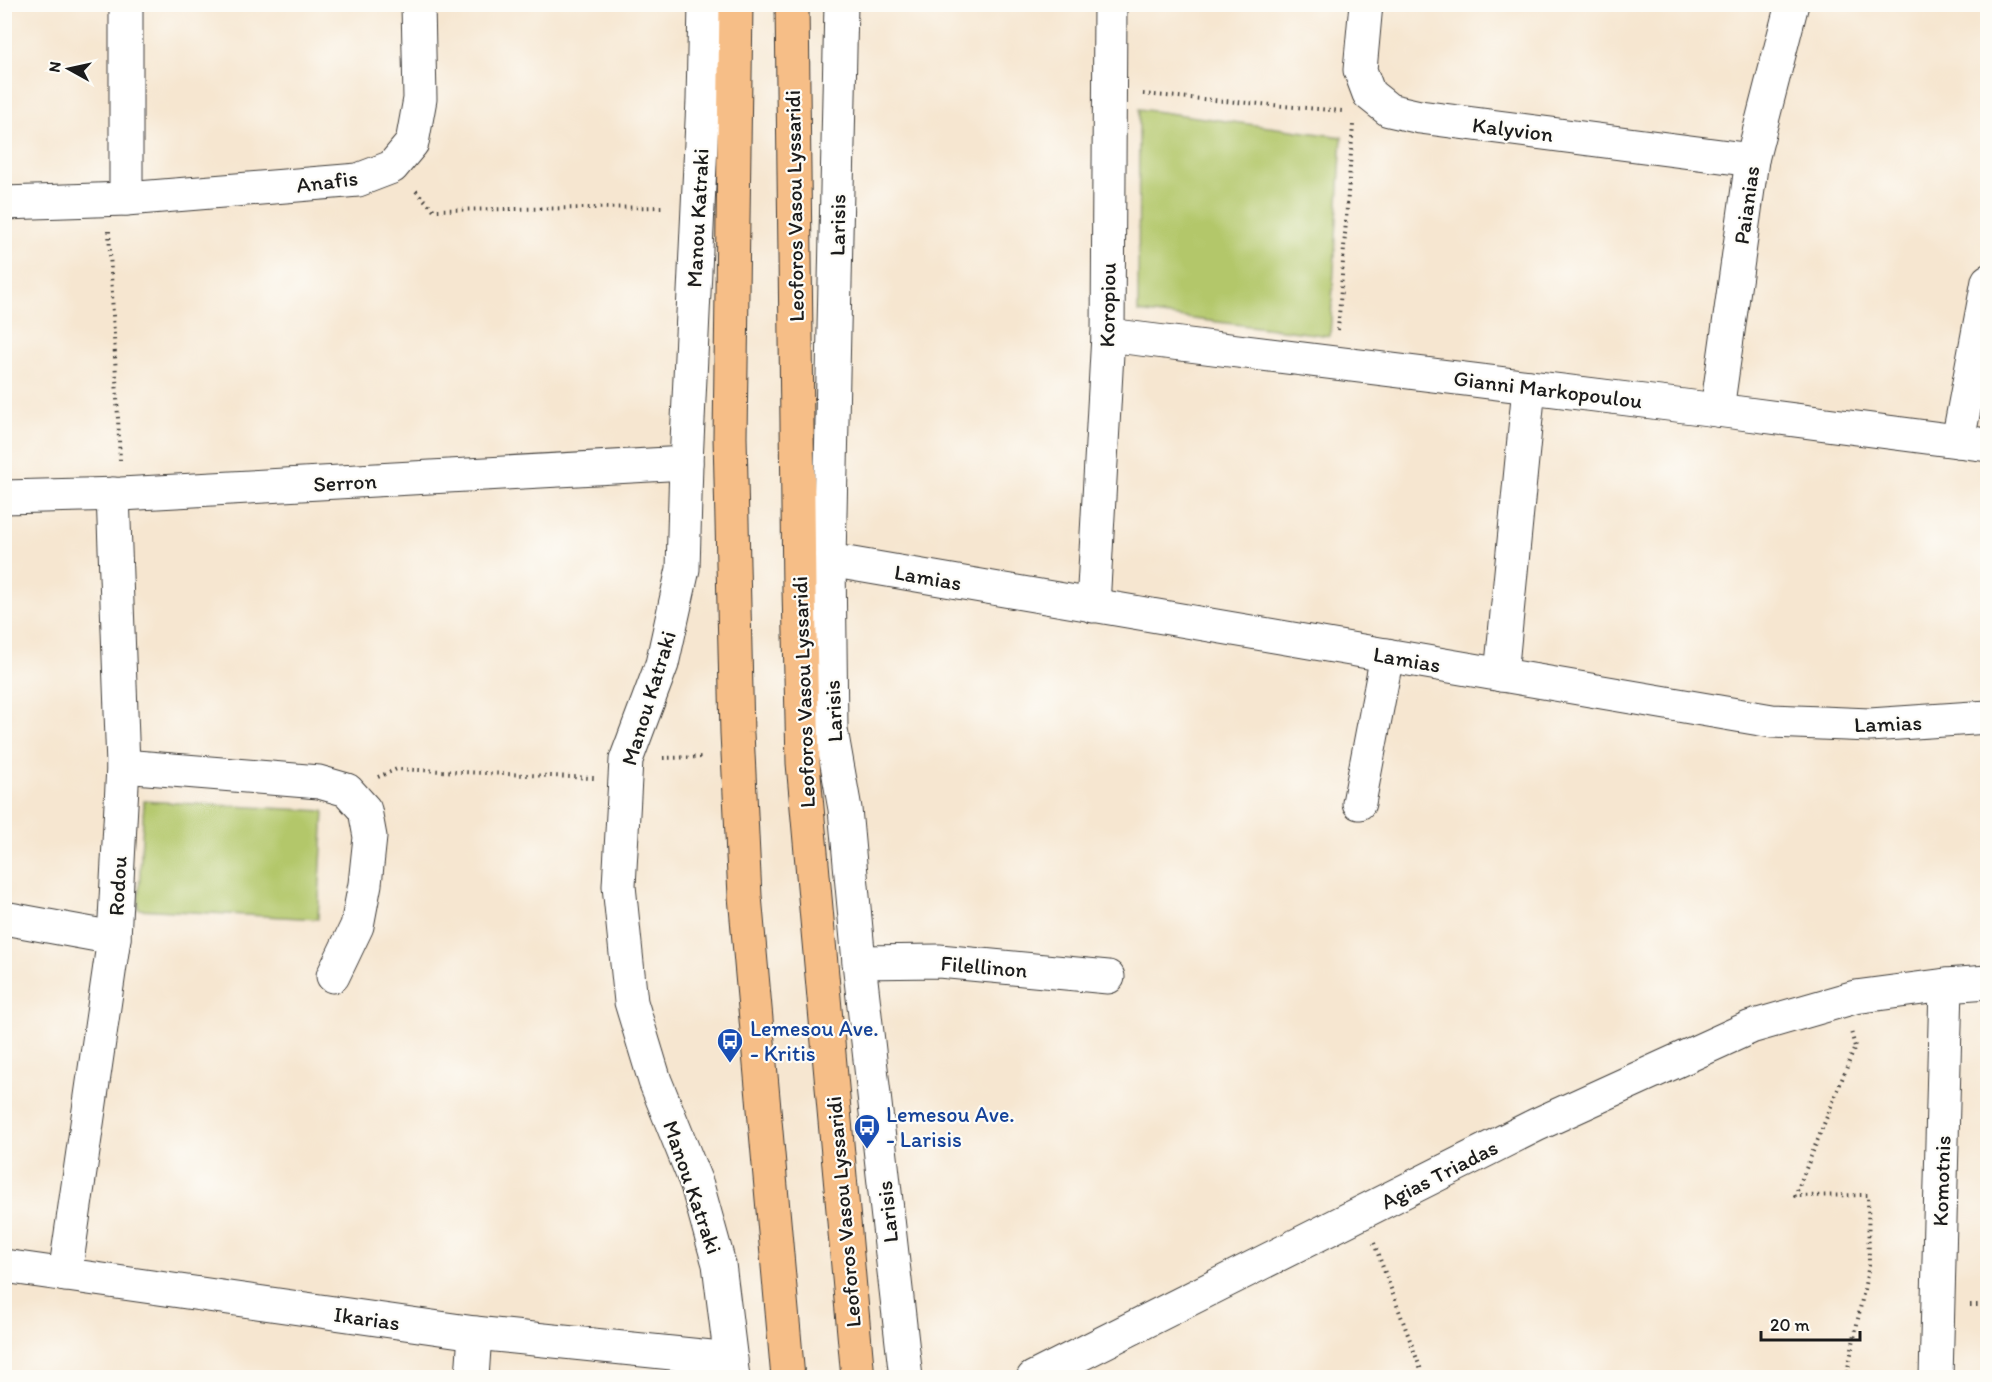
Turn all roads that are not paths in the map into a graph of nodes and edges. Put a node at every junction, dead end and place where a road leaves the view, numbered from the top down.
1 (126, 4) edge
2 (418, 4) edge
3 (705, 4) edge
4 (736, 4) edge
5 (792, 4) edge
6 (841, 4) edge
7 (1110, 4) edge
8 (1366, 4) edge
9 (1792, 4) edge
10 (1752, 160) junction
11 (116, 199) junction
12 (4, 203) edge
13 (1988, 281) edge
14 (1108, 335) junction
15 (1529, 387) junction
16 (1717, 410) junction
17 (1973, 443) edge
18 (686, 463) junction
19 (117, 494) junction
20 (4, 497) edge
21 (829, 560) junction
22 (1093, 606) junction
23 (1387, 656) junction
24 (1500, 675) junction
25 (1988, 717) edge
26 (123, 766) junction
27 (1359, 803) dead end
28 (4, 918) edge
29 (114, 938) junction
30 (859, 962) junction
31 (333, 976) dead end
32 (1108, 977) dead end
33 (1988, 982) edge
34 (1946, 985) junction
35 (4, 1266) edge
36 (65, 1275) junction
37 (474, 1333) junction
38 (732, 1368) edge
39 (1929, 1376) edge
40 (472, 1377) edge
41 (788, 1377) edge
42 (858, 1377) edge
43 (906, 1377) edge
44 (1033, 1377) edge

1 - 11 street
2 - 11 street, Anafis
3 - 18 street, Manou Katraki
4 - 41 main road
5 - 42 main road, Leoforos Vasou Lyssaridi
6 - 21 street, Larisis
7 - 14 street, Koropiou
8 - 10 street, Kalyvion
9 - 10 street, Paianias
10 - 16 street, Paianias
11 - 12 street, Anafis
13 - 17 street
14 - 15 street, Gianni Markopoulou
14 - 22 street, Koropiou
15 - 16 street, Gianni Markopoulou
15 - 24 street
16 - 17 street, Gianni Markopoulou
18 - 19 street, Serron
18 - 38 street, Manou Katraki
19 - 20 street, Serron
19 - 26 street, Rodou
21 - 22 street, Lamias
21 - 30 street, Larisis
22 - 23 street, Lamias
23 - 24 street, Lamias
23 - 27 street
24 - 25 street, Lamias
26 - 29 street, Rodou
26 - 31 street
28 - 29 street
29 - 36 street, Rodou
30 - 32 street, Filellinon
30 - 43 street, Larisis
33 - 34 street, Agias Triadas
34 - 39 street, Komotnis
34 - 44 street, Agias Triadas
35 - 36 street, Ikarias
36 - 37 street, Ikarias
37 - 38 street, Ikarias
37 - 40 street

